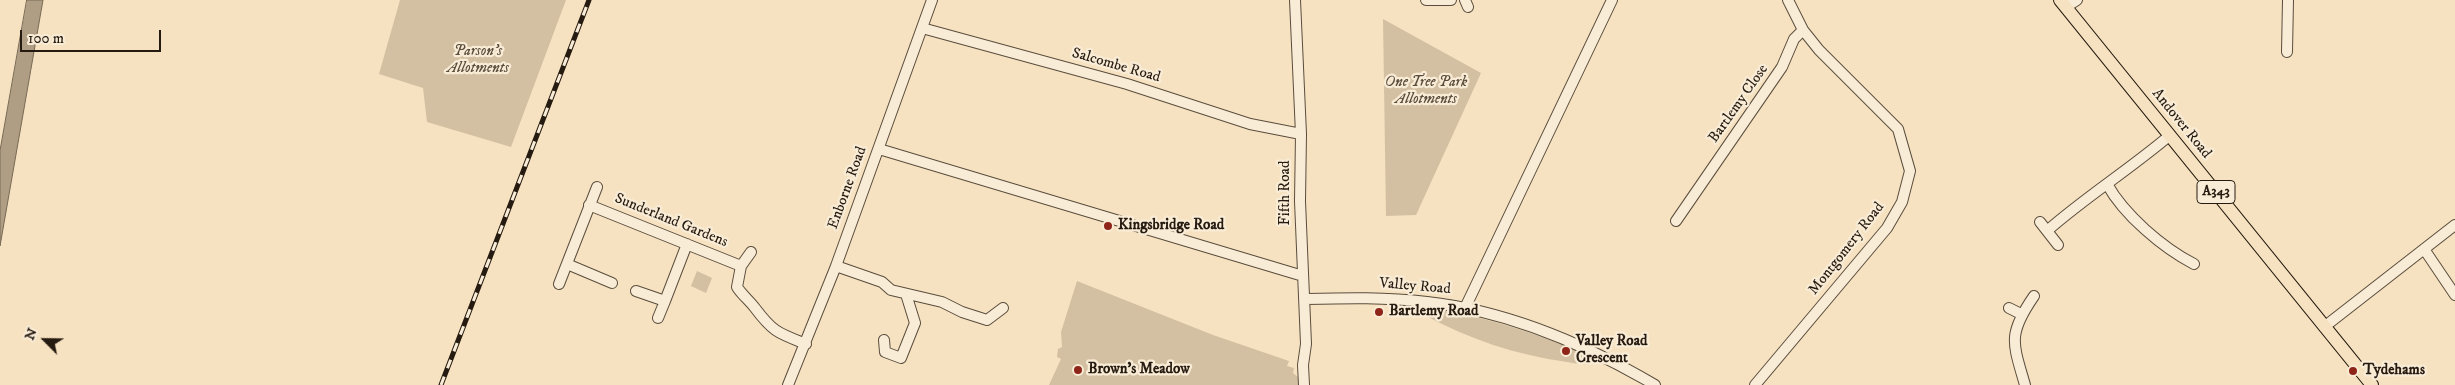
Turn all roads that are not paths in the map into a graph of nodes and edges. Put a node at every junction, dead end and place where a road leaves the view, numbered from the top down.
1 (932, 0) edge
2 (1295, 0) edge
3 (1426, 0) edge
4 (1452, 0) edge
5 (1612, 0) edge
6 (1788, 0) edge
7 (2077, 0) edge
8 (2288, 0) edge
9 (2063, 4) edge
10 (922, 28) junction
11 (1803, 30) junction
12 (2287, 52) dead end
13 (1301, 134) junction
14 (2170, 136) junction
15 (879, 149) junction
16 (2106, 184) junction
17 (597, 187) dead end
18 (589, 205) junction
19 (1676, 221) dead end
20 (2040, 222) dead end
21 (2455, 226) edge
22 (2048, 230) junction
23 (687, 244) junction
24 (2058, 245) dead end
25 (2424, 249) junction
26 (751, 252) dead end
27 (567, 264) junction
28 (2194, 264) dead end
29 (741, 266) junction
30 (836, 266) junction
31 (1303, 276) junction
32 (612, 282) dead end
33 (558, 284) dead end
34 (636, 291) dead end
35 (906, 294) junction
36 (2455, 295) edge
37 (2034, 296) dead end
38 (1305, 299) junction
39 (665, 302) junction
40 (1004, 308) dead end
41 (1465, 308) junction
42 (2009, 308) dead end
43 (2021, 314) junction
44 (658, 318) dead end
45 (2324, 326) junction
46 (884, 340) dead end
47 (806, 344) junction
48 (788, 385) edge
49 (1304, 385) edge
50 (1655, 385) edge
51 (1755, 385) edge
52 (2025, 385) edge
53 (2372, 385) edge

1 - 10 street, Enborne Road
2 - 13 street, Fifth Road
3 - 4 street
5 - 41 street
6 - 11 street
7 - 9 street
8 - 12 street
9 - 14 main road, Andover Road / A343
10 - 13 street, Salcombe Road
10 - 15 street, Enborne Road
11 - 19 street, Bartlemy Close
11 - 51 street, Montgomery Road
13 - 31 street, Fifth Road
14 - 16 street
14 - 45 main road, Andover Road / A343
15 - 30 street, Enborne Road
15 - 31 street
16 - 22 street
16 - 28 street
17 - 18 street, Sunderland Gardens
18 - 23 street, Sunderland Gardens
18 - 27 street, Sunderland Gardens
20 - 22 street
21 - 25 street
22 - 24 street
23 - 29 street, Sunderland Gardens
23 - 39 street
25 - 36 street
25 - 45 street
26 - 29 street
27 - 32 street
27 - 33 street, Sunderland Gardens
29 - 47 street
30 - 35 street
30 - 47 street, Enborne Road
31 - 38 street, Fifth Road
34 - 39 street
35 - 40 street
35 - 46 street
37 - 43 street
38 - 41 street, Valley Road
38 - 49 street, Fifth Road
39 - 44 street
41 - 50 street, Valley Road
42 - 43 street
43 - 52 street
45 - 53 main road, Andover Road / A343
47 - 48 street, Enborne Road

